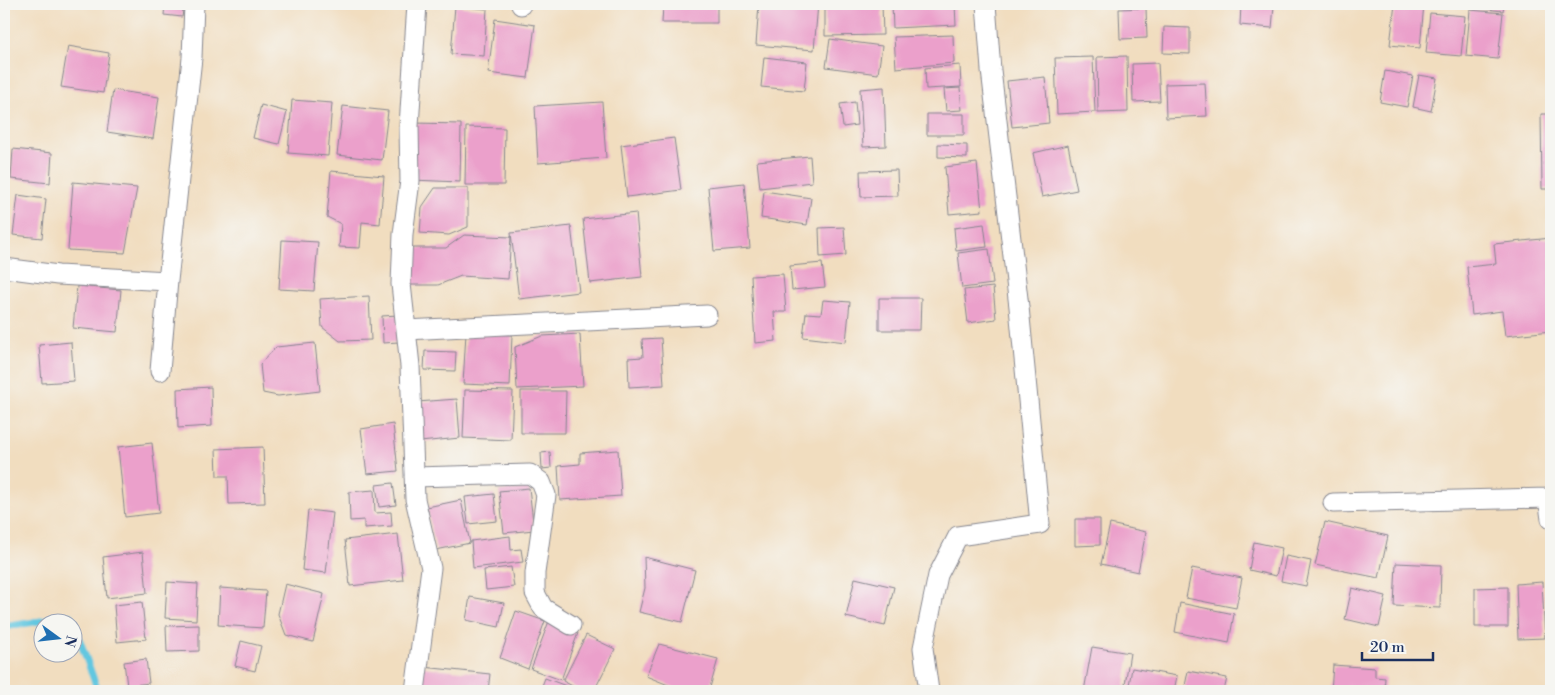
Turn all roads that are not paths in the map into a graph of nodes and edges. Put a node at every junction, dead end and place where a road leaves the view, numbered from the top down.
1 (194, 4) edge
2 (417, 4) edge
3 (986, 4) edge
4 (4, 268) edge
5 (168, 281) junction
6 (707, 315) dead end
7 (406, 330) junction
8 (160, 371) dead end
9 (414, 477) junction
10 (1549, 497) edge
11 (1333, 503) dead end
12 (1551, 519) edge
13 (571, 624) dead end
14 (415, 691) edge
15 (929, 691) edge

1 - 5 street
2 - 7 street
3 - 15 street
4 - 5 street
5 - 8 street
6 - 7 street
7 - 9 street
9 - 13 street
9 - 14 street
10 - 11 street
10 - 12 street

